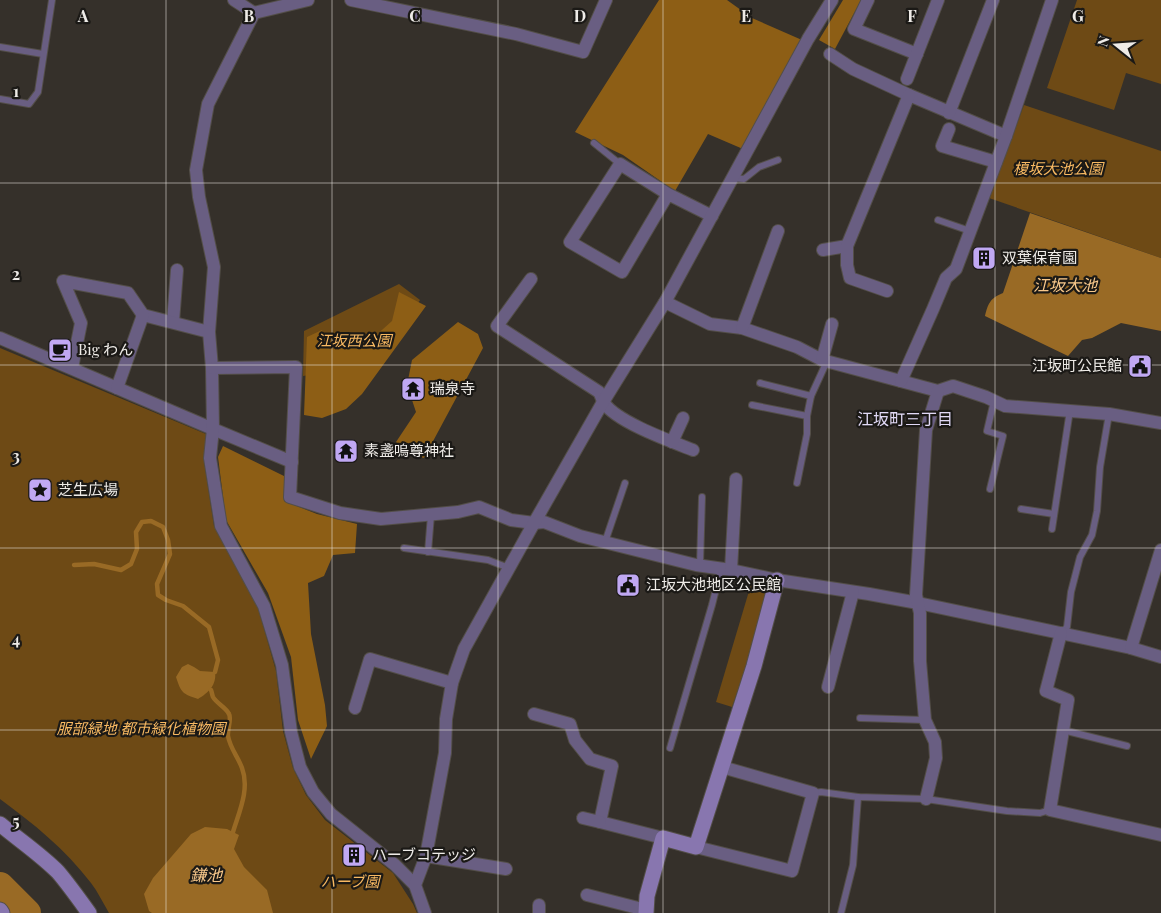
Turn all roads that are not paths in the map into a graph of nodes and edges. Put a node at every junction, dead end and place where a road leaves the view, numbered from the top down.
1 (52, 0) edge
2 (234, 0) edge
3 (308, 0) edge
4 (352, 0) edge
5 (606, 0) edge
6 (832, 0) edge
7 (868, 0) edge
8 (938, 0) edge
9 (993, 0) edge
10 (1052, 0) edge
11 (254, 12) junction
12 (0, 47) edge
13 (43, 54) junction
14 (830, 54) dead end
15 (917, 54) junction
16 (907, 79) dead end
17 (908, 95) junction
18 (0, 99) edge
19 (949, 113) junction
20 (949, 129) dead end
21 (1006, 136) junction
22 (594, 143) dead end
23 (778, 160) dead end
24 (996, 162) junction
25 (620, 164) junction
26 (732, 178) junction
27 (668, 194) junction
28 (712, 216) junction
29 (938, 220) dead end
30 (778, 231) dead end
31 (970, 231) junction
32 (847, 246) junction
33 (823, 250) dead end
34 (177, 270) dead end
35 (531, 279) dead end
36 (887, 291) dead end
37 (665, 302) junction
38 (143, 315) junction
39 (173, 322) junction
40 (832, 324) dead end
41 (742, 328) junction
42 (210, 332) junction
43 (0, 338) edge
44 (825, 360) junction
45 (72, 368) junction
46 (212, 368) junction
47 (901, 381) junction
48 (760, 383) dead end
49 (117, 388) junction
50 (938, 391) junction
51 (811, 396) junction
52 (994, 401) junction
53 (603, 402) junction
54 (752, 405) dead end
55 (1070, 410) junction
56 (1109, 414) junction
57 (806, 416) junction
58 (683, 418) dead end
59 (1161, 423) edge
60 (213, 429) junction
61 (672, 442) junction
62 (693, 450) dead end
63 (292, 462) junction
64 (736, 478) dead end
65 (797, 482) dead end
66 (625, 483) dead end
67 (990, 489) dead end
68 (702, 497) dead end
69 (1022, 509) dead end
70 (1054, 514) junction
71 (431, 515) junction
72 (534, 523) junction
73 (1052, 529) dead end
74 (605, 542) junction
75 (404, 548) dead end
76 (1161, 550) edge
77 (428, 552) junction
78 (700, 565) junction
79 (509, 568) junction
80 (726, 569) junction
81 (778, 580) junction
82 (853, 592) junction
83 (918, 603) junction
84 (1061, 634) junction
85 (1131, 648) junction
86 (1161, 657) edge
87 (452, 683) junction
88 (828, 687) dead end
89 (355, 708) dead end
90 (534, 714) dead end
91 (860, 718) dead end
92 (925, 720) junction
93 (1063, 730) junction
94 (1127, 746) dead end
95 (670, 748) dead end
96 (722, 767) junction
97 (813, 794) junction
98 (858, 797) junction
99 (926, 799) junction
100 (1050, 810) junction
101 (583, 818) dead end
102 (600, 822) junction
103 (0, 824) edge
104 (1161, 835) edge
105 (663, 838) junction
106 (696, 847) junction
107 (426, 856) junction
108 (506, 869) dead end
109 (415, 885) junction
110 (587, 895) dead end
111 (646, 911) edge
112 (89, 913) edge
113 (424, 913) edge
114 (841, 913) edge

1 - 13 lane
2 - 11 street
3 - 11 street
4 - 5 street
6 - 26 street
7 - 15 street
8 - 15 street
9 - 19 street
10 - 21 street
11 - 42 street
12 - 13 lane
13 - 18 lane
14 - 17 street
15 - 16 street
17 - 19 street
17 - 32 street
19 - 21 street
20 - 24 street
21 - 24 street
22 - 25 lane
23 - 26 lane
24 - 31 street
25 - 27 street
25 - 27 street
26 - 28 street
27 - 28 street
28 - 37 street
29 - 31 lane
30 - 41 street
31 - 47 street
32 - 33 street
32 - 36 street
34 - 39 street
35 - 53 street
37 - 41 street
37 - 53 street
38 - 39 street
38 - 45 street
38 - 49 street
39 - 42 street
40 - 44 street
41 - 44 street
42 - 46 street
43 - 45 street
44 - 47 street
44 - 51 lane
45 - 49 street
46 - 60 street
46 - 63 street
47 - 50 street
48 - 51 lane
49 - 60 street
50 - 52 street
50 - 83 street
51 - 57 lane
52 - 55 street
52 - 67 lane
53 - 61 street
53 - 72 street
54 - 57 lane
55 - 56 street
55 - 70 lane
56 - 59 street
56 - 84 lane
57 - 65 lane
58 - 61 street
60 - 63 street
60 - 109 street
61 - 62 street
63 - 71 street
64 - 80 street
66 - 74 lane
68 - 78 lane
69 - 70 lane
70 - 73 lane
71 - 72 street
71 - 77 lane
72 - 74 street
72 - 79 street
74 - 78 street
75 - 77 lane
76 - 85 street
77 - 79 lane
78 - 80 street
79 - 87 street
80 - 81 street
80 - 95 lane
81 - 82 street
81 - 96 street
82 - 83 street
82 - 88 street
83 - 84 street
83 - 92 street
84 - 85 street
84 - 93 street
85 - 86 street
87 - 89 street
87 - 107 street
90 - 102 street
91 - 92 lane
92 - 99 street
93 - 94 lane
93 - 100 street
96 - 97 street
96 - 106 street
97 - 98 lane
97 - 106 street
98 - 99 lane
98 - 114 lane
99 - 100 lane
100 - 104 street
101 - 102 street
102 - 105 street
103 - 112 street
105 - 106 street
105 - 111 street
107 - 108 street
107 - 109 street
109 - 113 street
110 - 111 street

